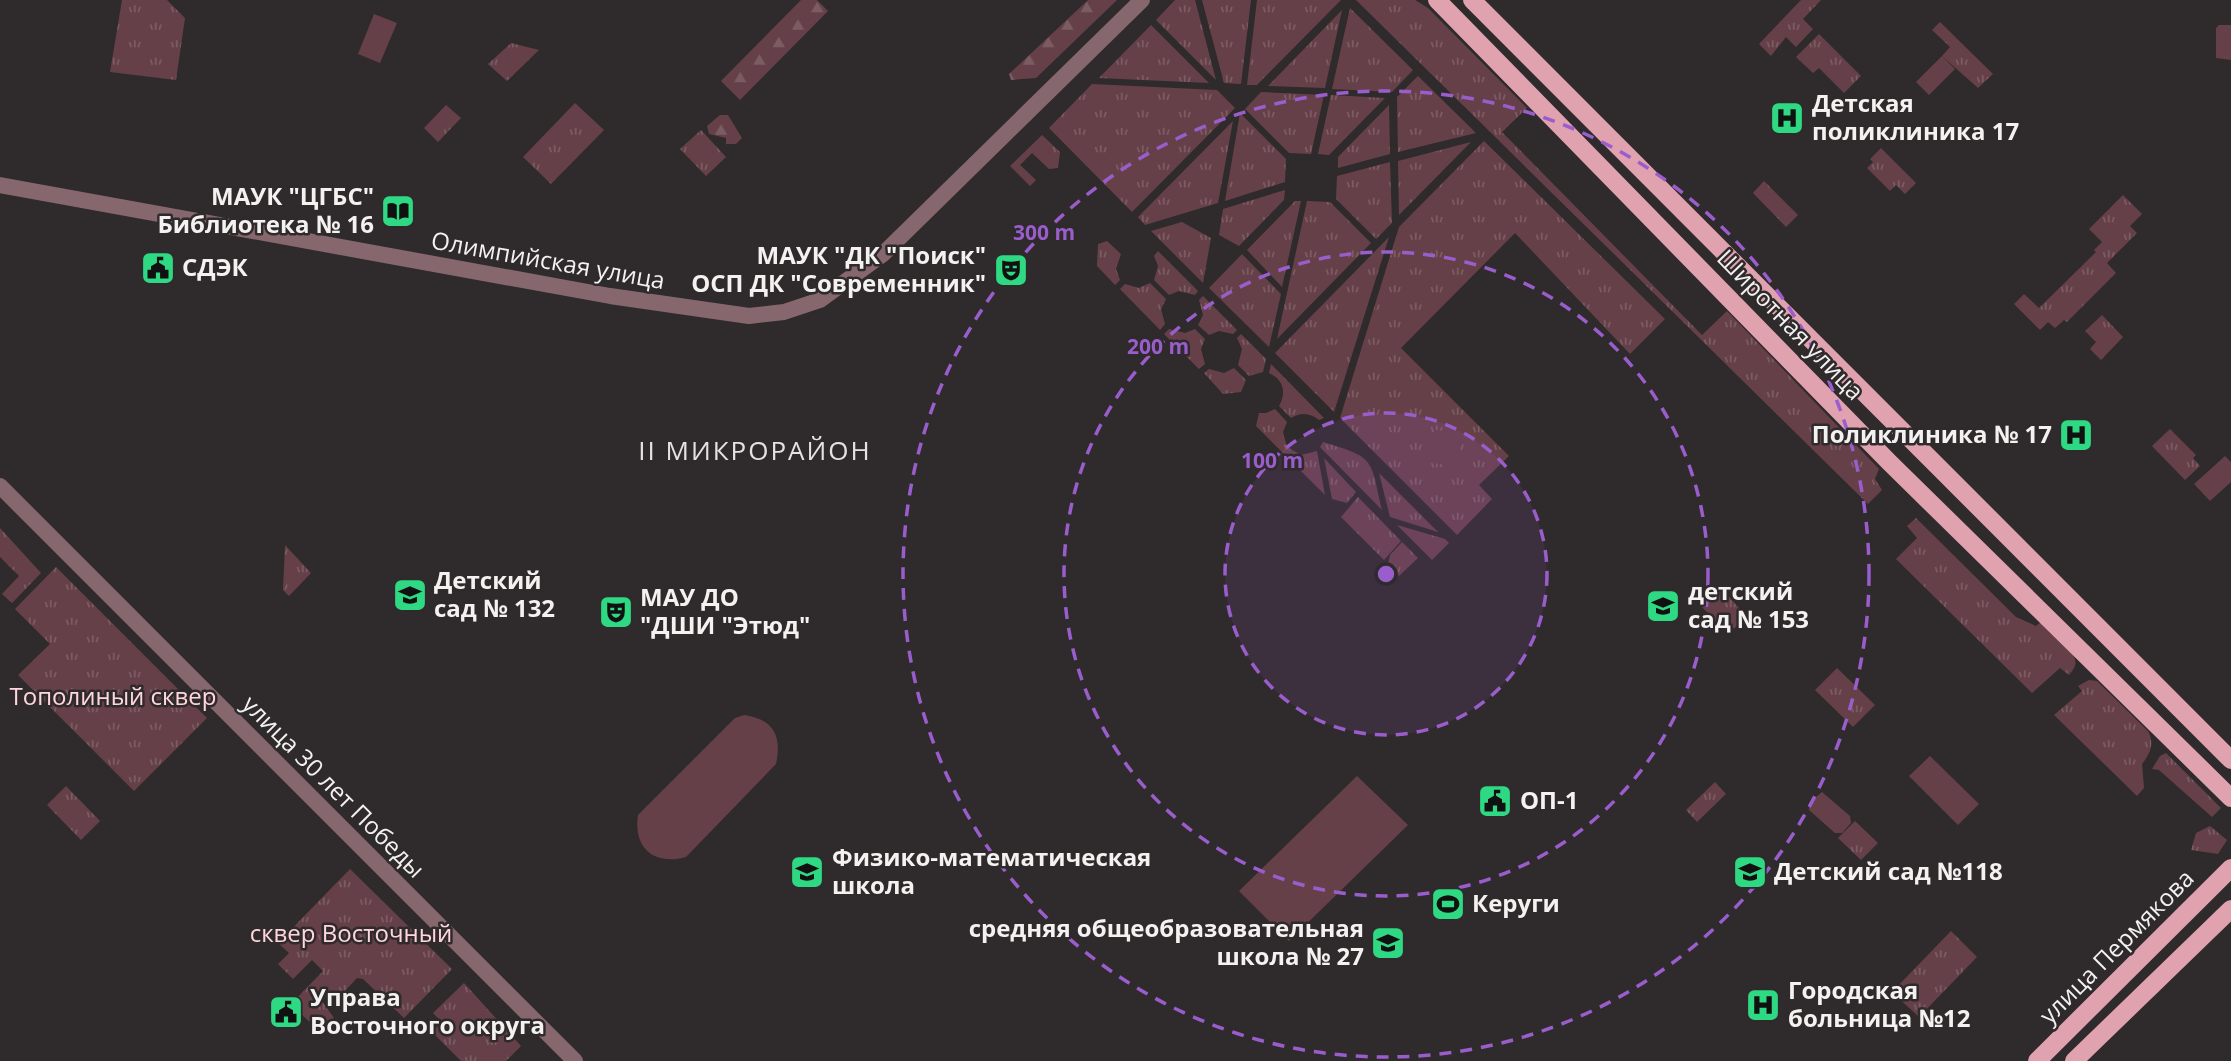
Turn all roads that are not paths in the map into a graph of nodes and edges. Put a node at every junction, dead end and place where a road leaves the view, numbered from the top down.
1 (1142, 0) edge
2 (1437, 0) edge
3 (1472, 0) edge
4 (0, 185) edge
5 (0, 486) edge
6 (2231, 760) edge
7 (2231, 798) edge
8 (2231, 868) edge
9 (2231, 909) edge
10 (575, 1061) edge
11 (2037, 1061) edge
12 (2074, 1061) edge

1 - 4 street, Олимпийская улица
2 - 7 main road, Широтная улица
3 - 6 main road, Широтная улица
5 - 10 street, улица 30 лет Победы
8 - 11 main road, улица Пермякова
9 - 12 main road, улица Пермякова

